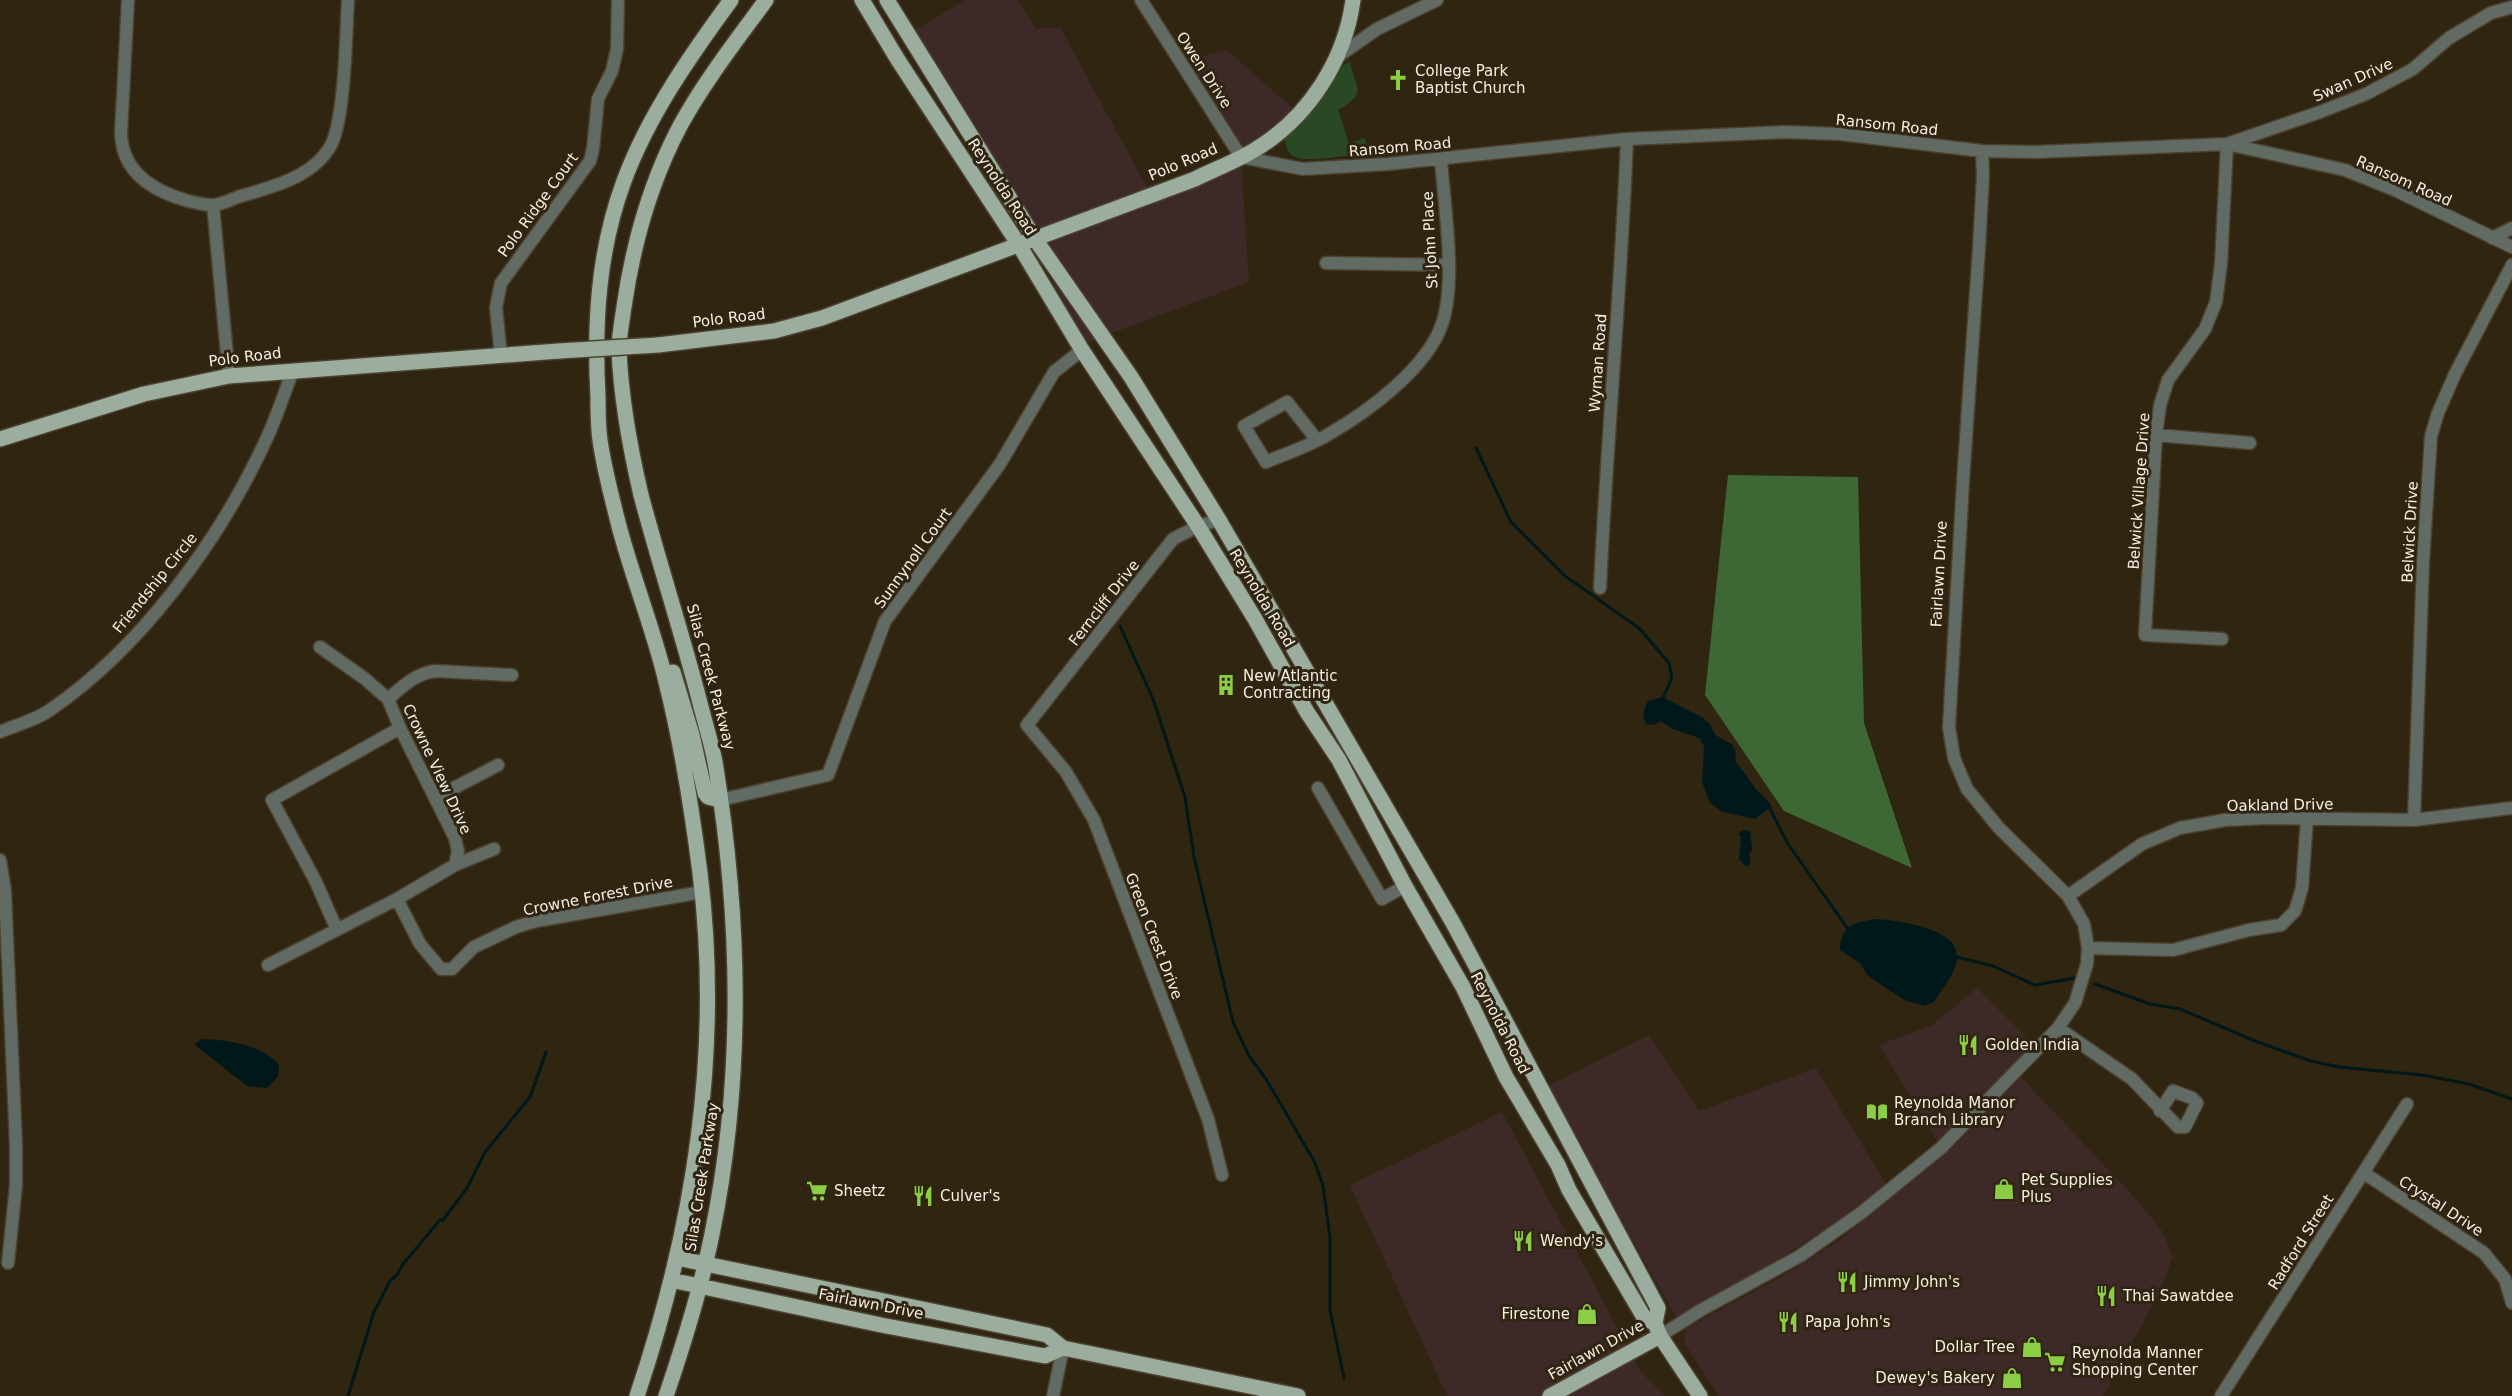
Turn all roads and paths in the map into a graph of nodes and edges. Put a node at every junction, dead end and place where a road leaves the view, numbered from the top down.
1 (128, 0) edge
2 (348, 0) edge
3 (618, 0) edge
4 (731, 0) edge
5 (766, 0) edge
6 (862, 0) edge
7 (887, 0) edge
8 (1141, 0) edge
9 (1353, 0) edge
10 (1437, 0) edge
11 (2512, 7) edge
12 (1337, 57) junction
13 (1627, 140) junction
14 (2227, 144) junction
15 (1982, 151) junction
16 (1241, 158) junction
17 (1441, 159) junction
18 (213, 205) junction
19 (2512, 228) edge
20 (2492, 238) junction
21 (1035, 239) junction
22 (1019, 244) junction
23 (2512, 247) edge
24 (1326, 263) dead end
25 (1448, 265) junction
26 (2512, 265) edge
27 (1082, 350) junction
28 (501, 356) junction
29 (293, 370) junction
30 (229, 375) junction
31 (2156, 435) junction
32 (0, 439) edge
33 (1317, 440) junction
34 (2250, 443) dead end
35 (1220, 520) junction
36 (1198, 526) junction
37 (1600, 588) dead end
38 (648, 622) junction
39 (2222, 639) dead end
40 (320, 647) dead end
41 (512, 675) dead end
42 (388, 699) junction
43 (1026, 725) joint
44 (400, 728) junction
45 (0, 732) edge
46 (498, 765) dead end
47 (1318, 788) dead end
48 (435, 798) junction
49 (720, 800) junction
50 (2512, 808) edge
51 (2307, 819) junction
52 (2414, 820) junction
53 (494, 849) dead end
54 (0, 860) edge
55 (455, 865) junction
56 (1406, 886) junction
57 (702, 892) junction
58 (2068, 896) junction
59 (397, 899) junction
60 (337, 930) junction
61 (2088, 950) junction
62 (268, 965) dead end
63 (2058, 1028) junction
64 (2406, 1104) dead end
65 (2160, 1110) dead end
66 (2364, 1173) junction
67 (1222, 1175) dead end
68 (677, 1258) junction
69 (8, 1263) dead end
70 (706, 1263) junction
71 (671, 1281) junction
72 (700, 1288) junction
73 (2512, 1303) edge
74 (1658, 1329) junction
75 (1063, 1348) junction
76 (637, 1396) edge
77 (666, 1396) edge
78 (1053, 1396) edge
79 (1298, 1396) edge
80 (1550, 1396) edge
81 (1700, 1396) edge
82 (2221, 1396) edge

1 - 18 street
2 - 18 street
3 - 28 street, Polo Ridge Court
4 - 38 main road, Silas Creek Parkway
5 - 49 main road, Silas Creek Parkway
6 - 22 main road, Reynolda Road
7 - 21 main road, Reynolda Road
8 - 16 street, Owen Drive
9 - 12 main road, Polo Road
10 - 12 street
11 - 14 street, Swan Drive
12 - 16 main road, Polo Road
13 - 15 street, Ransom Road
13 - 17 street, Ransom Road
13 - 37 street, Wyman Road
14 - 15 street, Ransom Road
14 - 20 street, Ransom Road
14 - 31 street, Belwick Village Drive
15 - 58 street, Fairlawn Drive
16 - 17 street, Ransom Road
16 - 21 main road, Polo Road
17 - 25 street, St John Place
18 - 30 street
19 - 20 street
20 - 23 street, Ransom Road
21 - 22 main road, Polo Road
21 - 35 main road, Reynolda Road
22 - 27 main road, Reynolda Road
22 - 28 main road, Polo Road, bridge
24 - 25 street
25 - 33 street, St John Place
26 - 52 street, Belwick Drive
27 - 36 main road, Reynolda Road
27 - 49 street, Sunnynoll Court
28 - 29 main road, Polo Road
29 - 30 main road, Polo Road
29 - 45 street, Friendship Circle
30 - 32 main road, Polo Road
31 - 34 street
31 - 39 street, Belwick Village Drive
33 - 33 street, St John Place
35 - 36 street, Ferncliff Drive
35 - 74 main road, Reynolda Road
36 - 43 street, Ferncliff Drive
36 - 56 main road, Reynolda Road
38 - 49 main road
38 - 57 main road, Silas Creek Parkway
40 - 42 street, Crowne View Drive
41 - 42 street
42 - 44 street, Crowne View Drive
43 - 67 street, Green Crest Drive
44 - 48 street, Crowne View Drive
44 - 60 street
46 - 48 street
47 - 56 street
48 - 55 street, Crowne View Drive
49 - 70 main road, Silas Creek Parkway
50 - 52 street, Oakland Drive
51 - 52 street, Oakland Drive
51 - 58 street, Oakland Drive
51 - 61 street
53 - 55 street
54 - 69 street
55 - 59 street
56 - 74 main road, Reynolda Road
57 - 59 street, Crowne Forest Drive
57 - 68 main road, Silas Creek Parkway
58 - 61 street, Fairlawn Drive
59 - 60 street
60 - 62 street
61 - 63 street
63 - 65 street
63 - 74 street
64 - 66 street, Radford Street
66 - 73 street, Crystal Drive
66 - 82 street, Radford Street
68 - 70 main road, Fairlawn Drive
68 - 71 main road, Silas Creek Parkway
70 - 72 main road, Silas Creek Parkway
70 - 75 main road, Fairlawn Drive
71 - 72 main road, Fairlawn Drive
71 - 76 main road, Silas Creek Parkway
72 - 75 main road, Fairlawn Drive
72 - 77 main road, Silas Creek Parkway
74 - 80 main road, Fairlawn Drive
74 - 81 main road, Reynolda Road
75 - 78 street
75 - 79 main road, Fairlawn Drive

